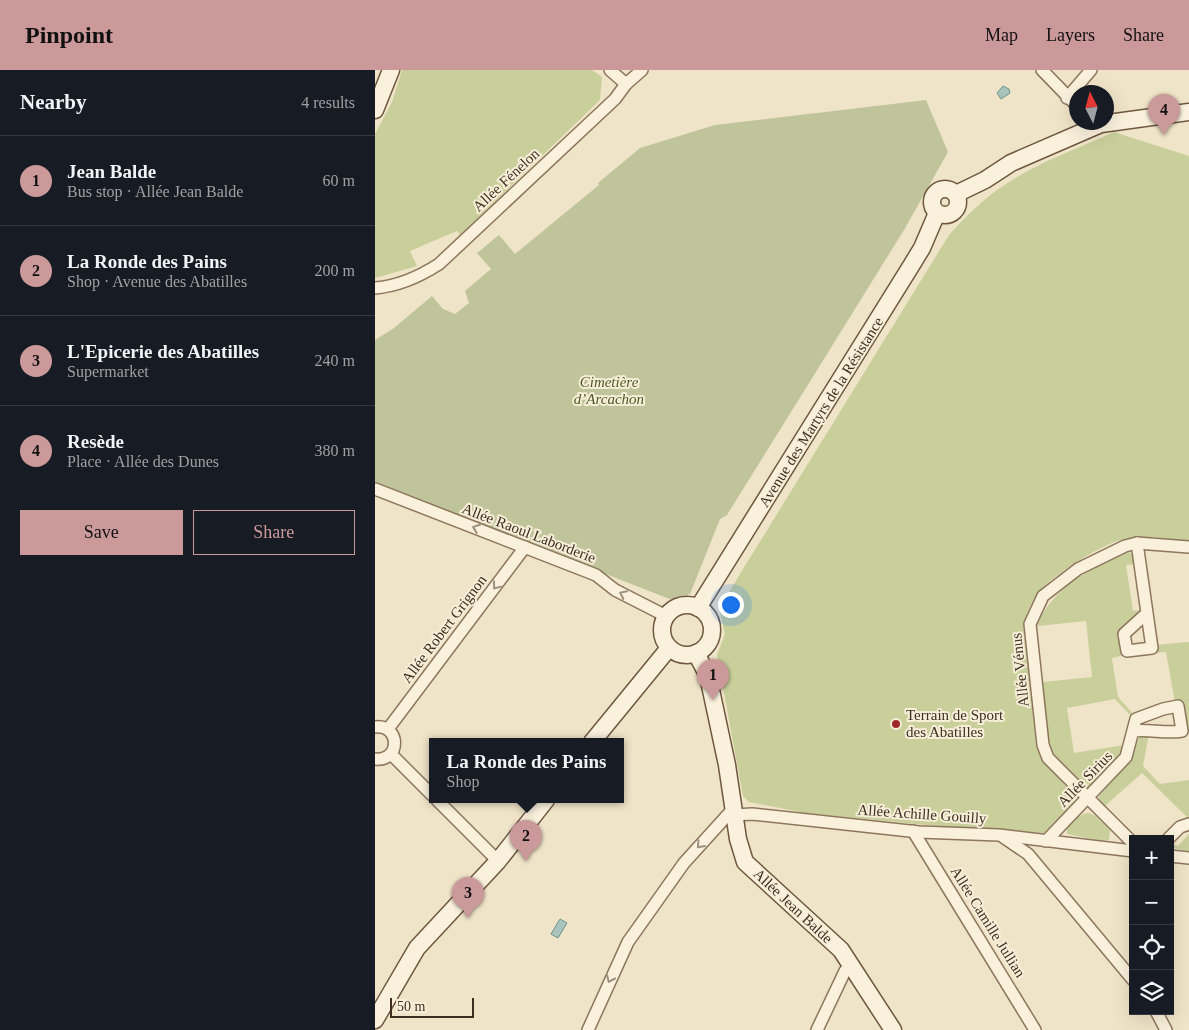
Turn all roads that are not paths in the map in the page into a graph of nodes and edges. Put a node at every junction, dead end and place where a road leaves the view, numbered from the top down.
1 (391, 70) edge
2 (610, 70) edge
3 (642, 70) edge
4 (1042, 70) edge
5 (1091, 70) edge
6 (626, 84) junction
7 (1067, 98) joint
8 (375, 110) edge
9 (1189, 112) edge
10 (1114, 121) edge
11 (1084, 130) edge
12 (375, 288) edge
13 (375, 488) edge
14 (1137, 543) junction
15 (525, 547) junction
16 (1189, 547) edge
17 (698, 608) junction
18 (1146, 614) dead end
19 (666, 616) junction
20 (669, 648) junction
21 (696, 653) junction
22 (375, 727) edge
23 (388, 729) junction
24 (1134, 731) dead end
25 (595, 738) edge
26 (391, 754) junction
27 (375, 759) edge
28 (429, 792) edge
29 (1087, 798) junction
30 (440, 803) edge
31 (544, 803) edge
32 (734, 812) junction
33 (1189, 824) edge
34 (913, 831) junction
35 (999, 835) junction
36 (1172, 835) edge
37 (1129, 839) edge
38 (1046, 841) junction
39 (1129, 851) edge
40 (1174, 856) edge
41 (1189, 858) edge
42 (497, 861) junction
43 (851, 964) junction
44 (1129, 975) edge
45 (1158, 1015) edge
46 (375, 1020) edge
47 (587, 1030) edge
48 (817, 1030) edge
49 (893, 1030) edge
50 (1035, 1030) edge
51 (1166, 1030) edge

1 - 8 street
2 - 6 street
3 - 6 street, Allée Fénelon
4 - 7 street
5 - 7 street
6 - 12 street, Allée Fénelon
9 - 10 street
11 - 17 street, Avenue des Martyrs de la Résistance
15 -> 13 street, Allée Raoul Laborderie
14 - 16 street, Allée Vénus
14 - 18 street
14 - 29 street, Allée Vénus
19 -> 15 street, Allée Raoul Laborderie
15 -> 23 street, Allée Robert Grignon
17 - 19 street
17 - 21 street
19 - 20 street
20 - 21 street
20 - 25 street
21 - 32 street, Allée Jean Balde
22 - 23 street
23 - 26 street
24 - 29 street, Allée Sirius
26 - 27 street
26 - 28 street
29 - 37 street, Allée Vénus
29 - 38 street, Allée Sirius
30 - 42 street
31 - 42 street
32 - 34 street, Allée Achille Gouilly
32 - 43 street, Allée Jean Balde
32 -> 47 street
33 - 36 street
34 - 35 street, Allée Achille Gouilly
34 - 50 street, Allée Camille Jullian
35 - 38 street
35 - 44 street, Allée Achille Gouilly
38 - 39 street
40 - 41 street
42 - 46 street
43 - 48 street
43 - 49 street, Allée Jean Balde
45 - 51 street

